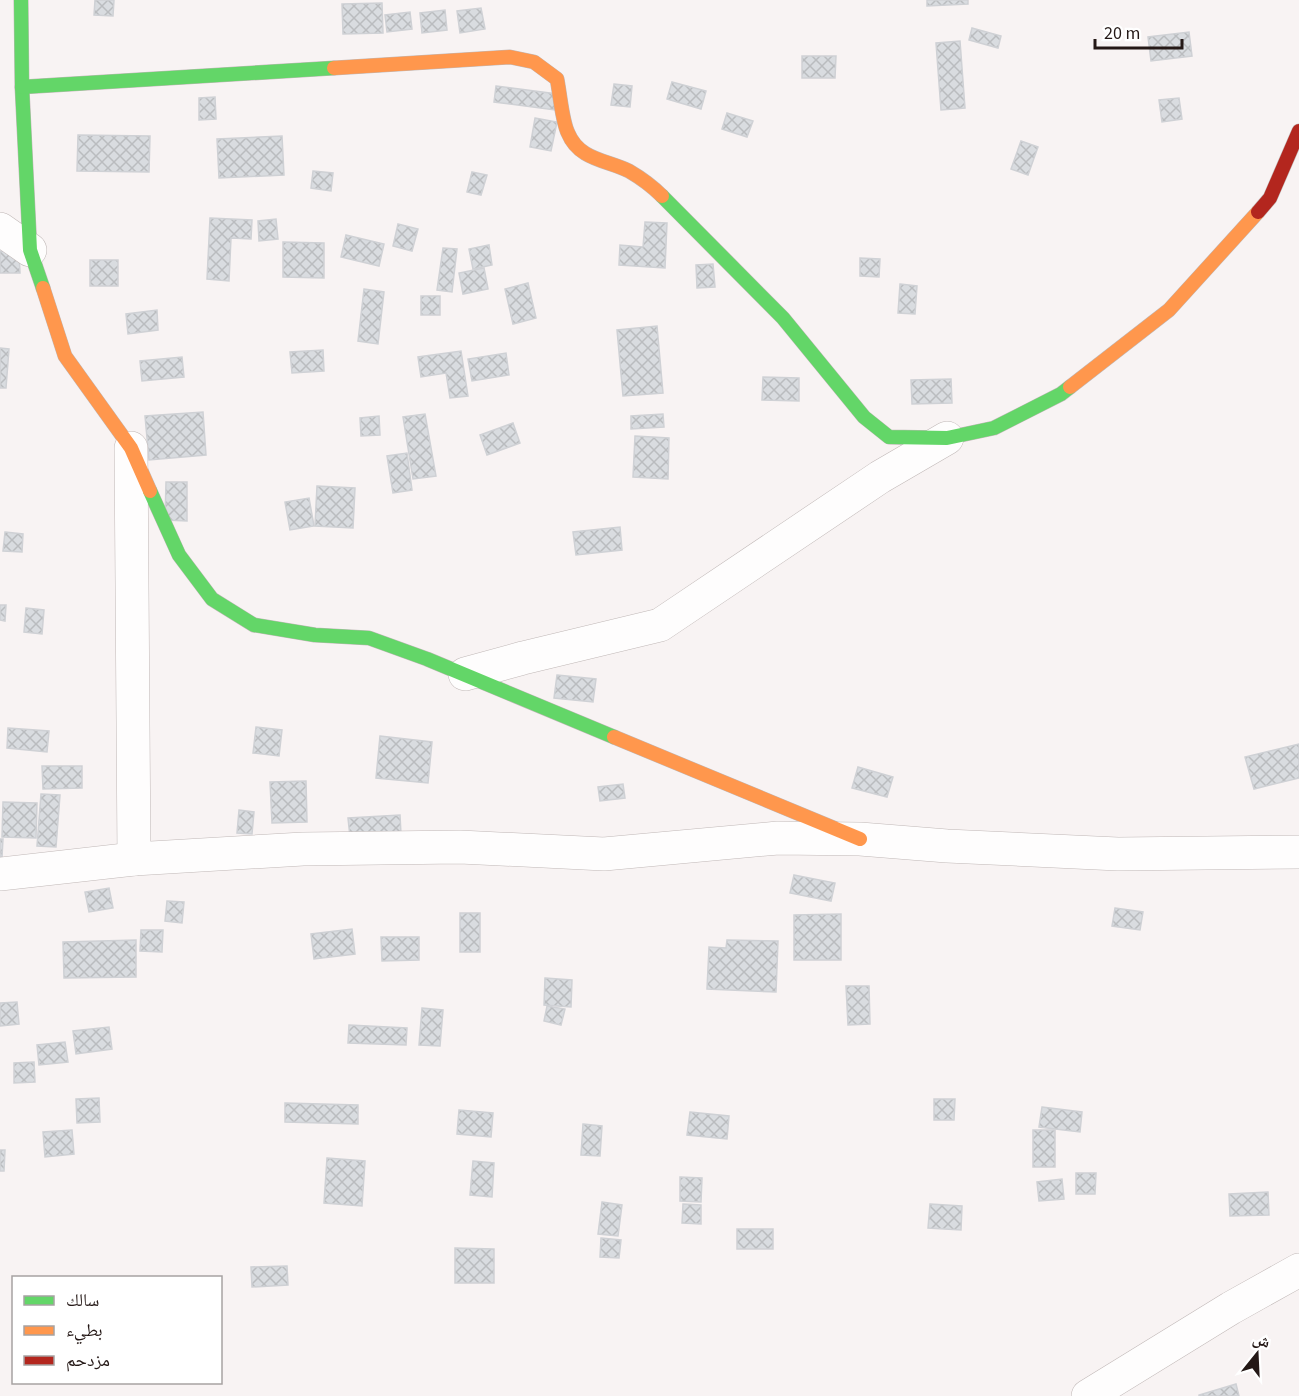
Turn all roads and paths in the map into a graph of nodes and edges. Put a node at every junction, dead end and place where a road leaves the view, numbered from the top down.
1 (21, 0) edge
2 (22, 87) junction
3 (1299, 131) edge
4 (0, 229) edge
5 (30, 250) junction
6 (947, 438) junction
7 (131, 448) junction
8 (465, 674) junction
9 (860, 839) junction
10 (1299, 852) edge
11 (134, 859) junction
12 (0, 874) edge
13 (1299, 1270) edge
14 (1088, 1396) edge

1 - 2 street
2 - 5 street
2 - 6 street
3 - 6 street
4 - 5 street
5 - 7 street
6 - 8 street
7 - 8 street
7 - 11 street
8 - 9 street
9 - 10 street
9 - 11 street
11 - 12 street
13 - 14 street

